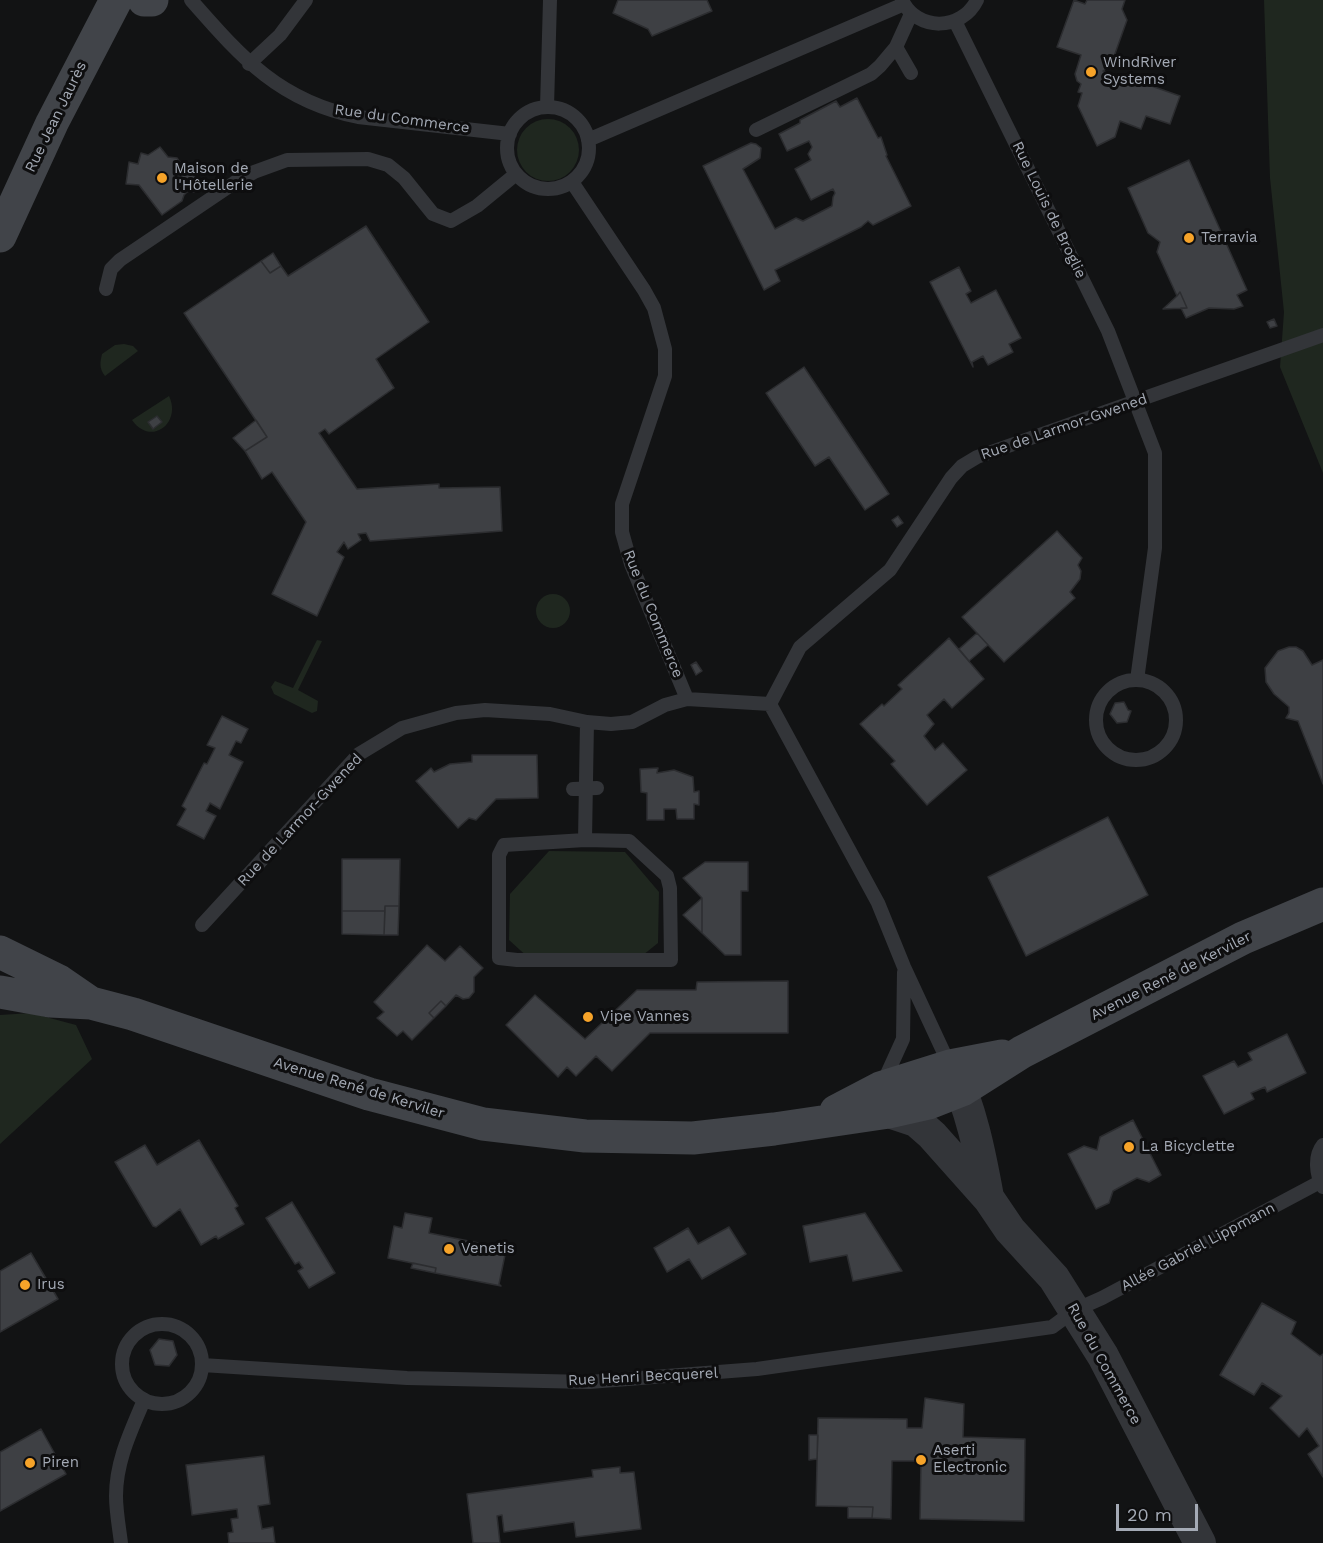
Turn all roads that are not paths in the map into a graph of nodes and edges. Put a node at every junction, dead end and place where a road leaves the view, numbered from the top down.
1 (116, 0) edge
2 (144, 0) edge
3 (152, 0) edge
4 (191, 0) edge
5 (306, 0) edge
6 (550, 0) edge
7 (977, 0) edge
8 (906, 6) edge
9 (955, 21) junction
10 (896, 47) junction
11 (249, 64) junction
12 (911, 73) dead end
13 (547, 108) junction
14 (756, 130) dead end
15 (510, 134) junction
16 (588, 140) junction
17 (516, 174) junction
18 (572, 182) junction
19 (0, 236) edge
20 (106, 289) dead end
21 (1323, 335) edge
22 (1137, 402) junction
23 (1137, 680) junction
24 (687, 699) junction
25 (770, 704) junction
26 (587, 722) junction
27 (585, 840) junction
28 (1323, 904) edge
29 (202, 925) dead end
30 (0, 952) edge
31 (904, 967) junction
32 (0, 992) edge
33 (91, 1003) junction
34 (956, 1078) junction
35 (885, 1100) junction
36 (1323, 1145) edge
37 (1322, 1185) edge
38 (988, 1199) junction
39 (1075, 1310) junction
40 (202, 1365) junction
41 (144, 1400) junction
42 (121, 1543) edge
43 (1200, 1543) edge

1 - 19 main road, Rue Jean Jaurès
2 - 3 main road
4 - 11 lane, Rue du Commerce
5 - 11 lane
6 - 13 lane
7 - 9 lane
8 - 9 lane
8 - 10 lane
8 - 16 lane
9 - 22 lane, Rue Louis de Broglie
10 - 12 lane
10 - 14 lane
11 - 15 lane, Rue du Commerce
13 - 15 lane
13 - 16 lane
15 - 17 lane
16 - 18 lane
17 - 18 lane
17 - 20 lane
18 - 24 lane, Rue du Commerce
21 - 22 lane, Rue de Larmor-Gwened
22 - 23 lane, Rue Louis de Broglie
22 - 25 lane, Rue de Larmor-Gwened
23 - 23 lane
24 - 25 lane
24 - 26 lane, Rue de Larmor-Gwened
25 - 31 lane, Rue du Commerce
26 - 27 lane
26 - 29 lane, Rue de Larmor-Gwened
27 - 27 lane
28 - 34 main road, Avenue René de Kerviler
30 - 33 main road, Avenue René de Kerviler
31 - 34 lane, Rue du Commerce
31 - 35 lane, Rue du Commerce
32 - 33 main road, Avenue René de Kerviler
33 - 35 main road, Avenue René de Kerviler
34 - 35 main road, Avenue René de Kerviler
34 - 38 street, Rue du Commerce
35 - 38 street, Rue du Commerce
36 - 37 lane, Allée Gabriel Lippmann
37 - 39 lane, Allée Gabriel Lippmann
38 - 39 street, Rue du Commerce
39 - 40 lane, Rue Henri Becquerel
39 - 43 street, Rue du Commerce
40 - 41 lane
40 - 41 lane
41 - 42 lane

